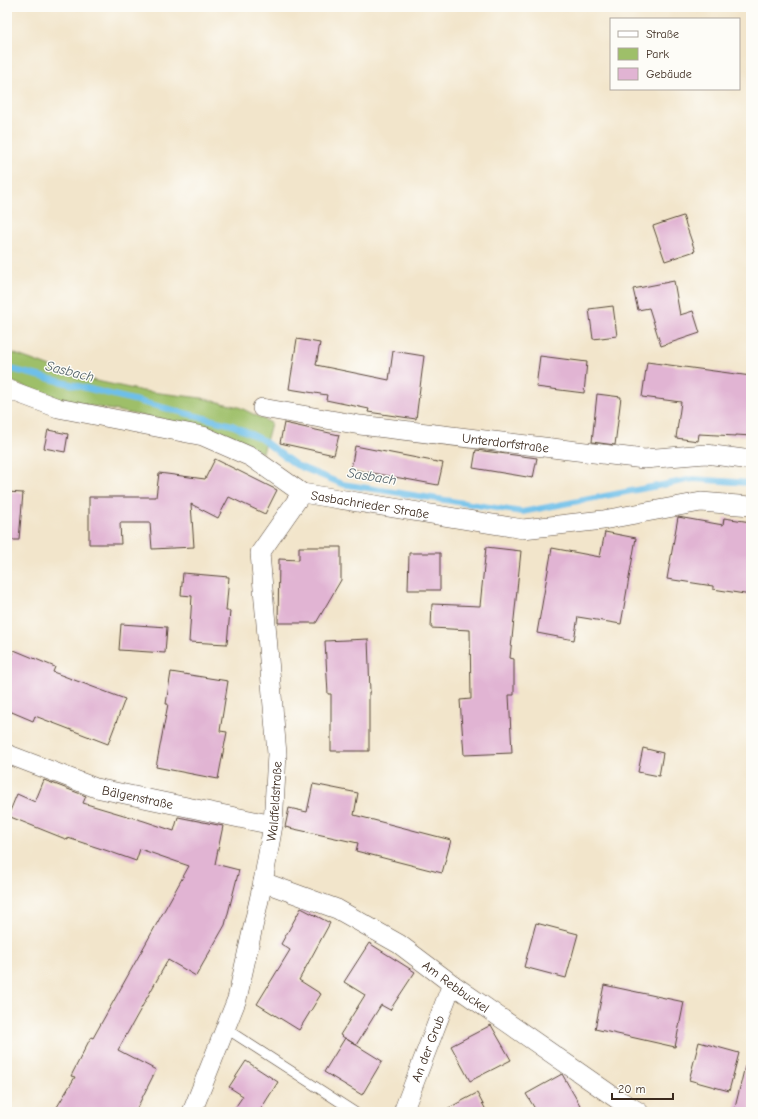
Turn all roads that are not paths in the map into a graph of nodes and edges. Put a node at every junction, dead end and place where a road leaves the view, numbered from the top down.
1 (7, 389) edge
2 (262, 408) dead end
3 (751, 460) edge
4 (302, 493) junction
5 (751, 506) edge
6 (7, 754) edge
7 (273, 825) junction
8 (263, 882) junction
9 (452, 984) junction
10 (225, 1028) junction
11 (615, 1105) edge
12 (192, 1112) edge
13 (355, 1112) edge
14 (403, 1112) edge
15 (638, 1112) edge

1 - 4 street, Sasbachrieder Straße
2 - 3 street, Unterdorfstraße
4 - 5 street, Sasbachrieder Straße
4 - 7 street, Waldfeldstraße
6 - 7 street, Bälgenstraße
7 - 8 street, Waldfeldstraße
8 - 9 street, Am Rebbuckel
8 - 10 street, Waldfeldstraße
9 - 11 street, Am Rebbuckel
9 - 14 street, An der Grub
10 - 12 street, Waldfeldstraße
10 - 13 lane
11 - 15 street, Am Rebbuckel

